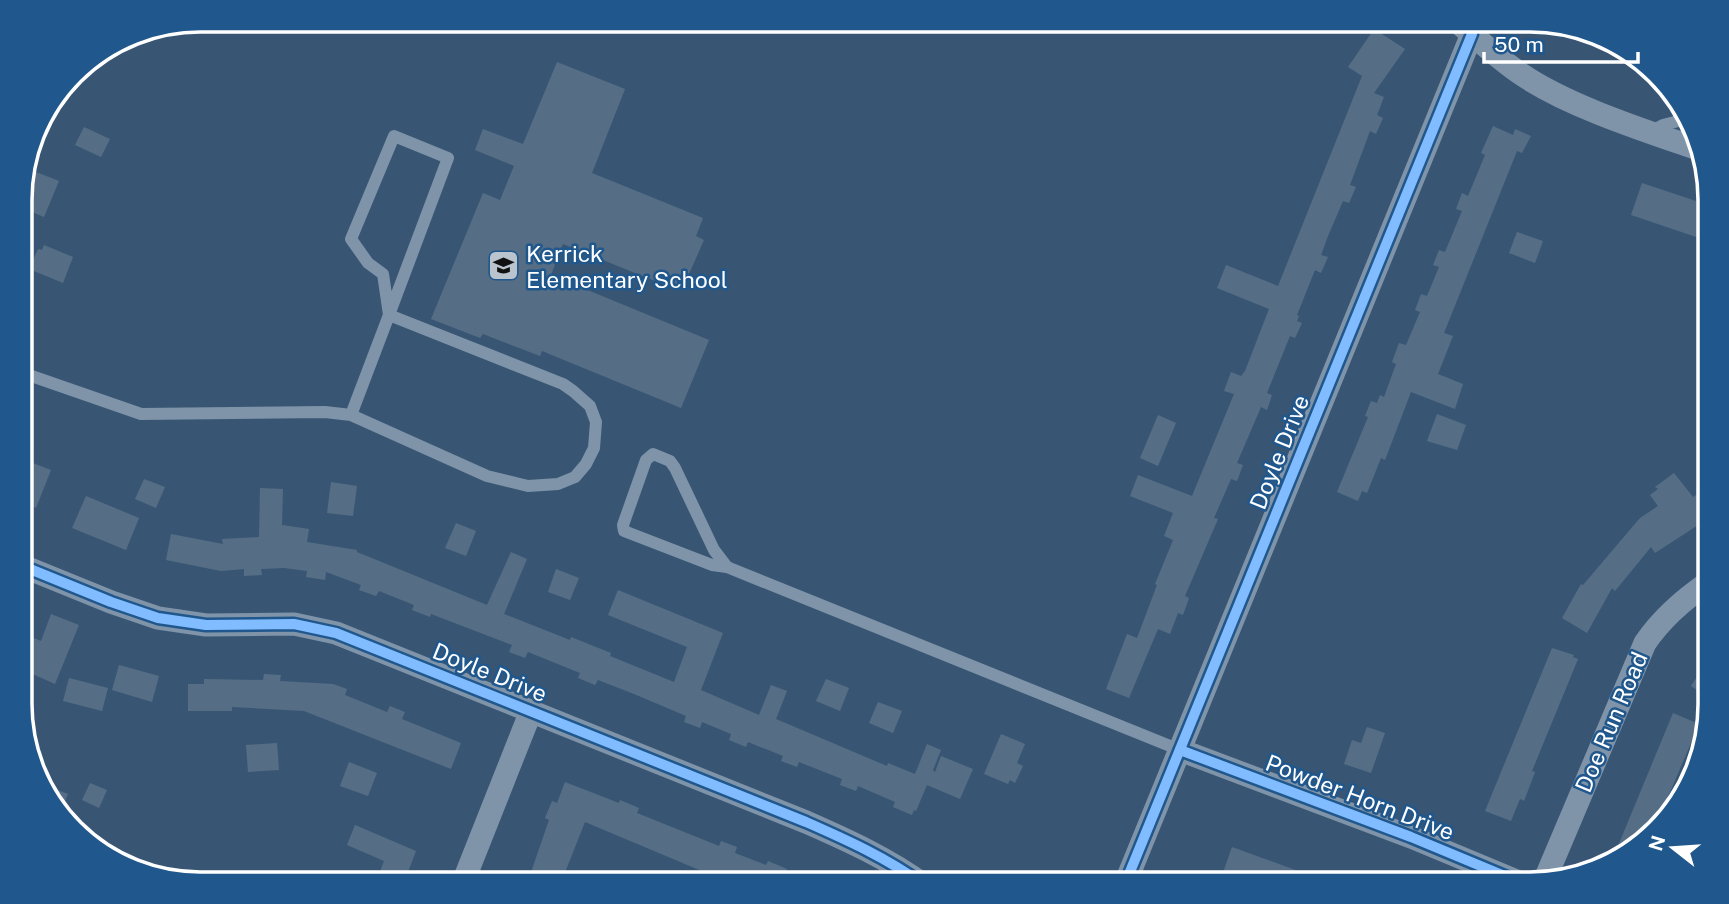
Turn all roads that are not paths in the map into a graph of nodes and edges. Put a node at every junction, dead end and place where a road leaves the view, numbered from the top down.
1 (1470, 32) edge
2 (1472, 34) junction
3 (1678, 121) edge
4 (1649, 132) junction
5 (1689, 146) edge
6 (390, 315) junction
7 (32, 376) edge
8 (351, 415) junction
9 (727, 568) junction
10 (32, 570) edge
11 (1698, 590) edge
12 (531, 712) junction
13 (1180, 750) junction
14 (1549, 871) edge
15 (467, 872) edge
16 (906, 872) edge
17 (1130, 872) edge
18 (1495, 872) edge

1 - 2 street
2 - 4 street
2 - 13 street, Doyle Drive
3 - 4 lane
4 - 5 street
6 - 6 lane
6 - 8 lane
6 - 8 lane
7 - 8 lane
9 - 9 lane
9 - 13 lane
10 - 12 street, Doyle Drive
11 - 14 street, Doe Run Road
12 - 15 street
12 - 16 street, Doyle Drive
13 - 17 street, Doyle Drive
13 - 18 street, Powder Horn Drive

